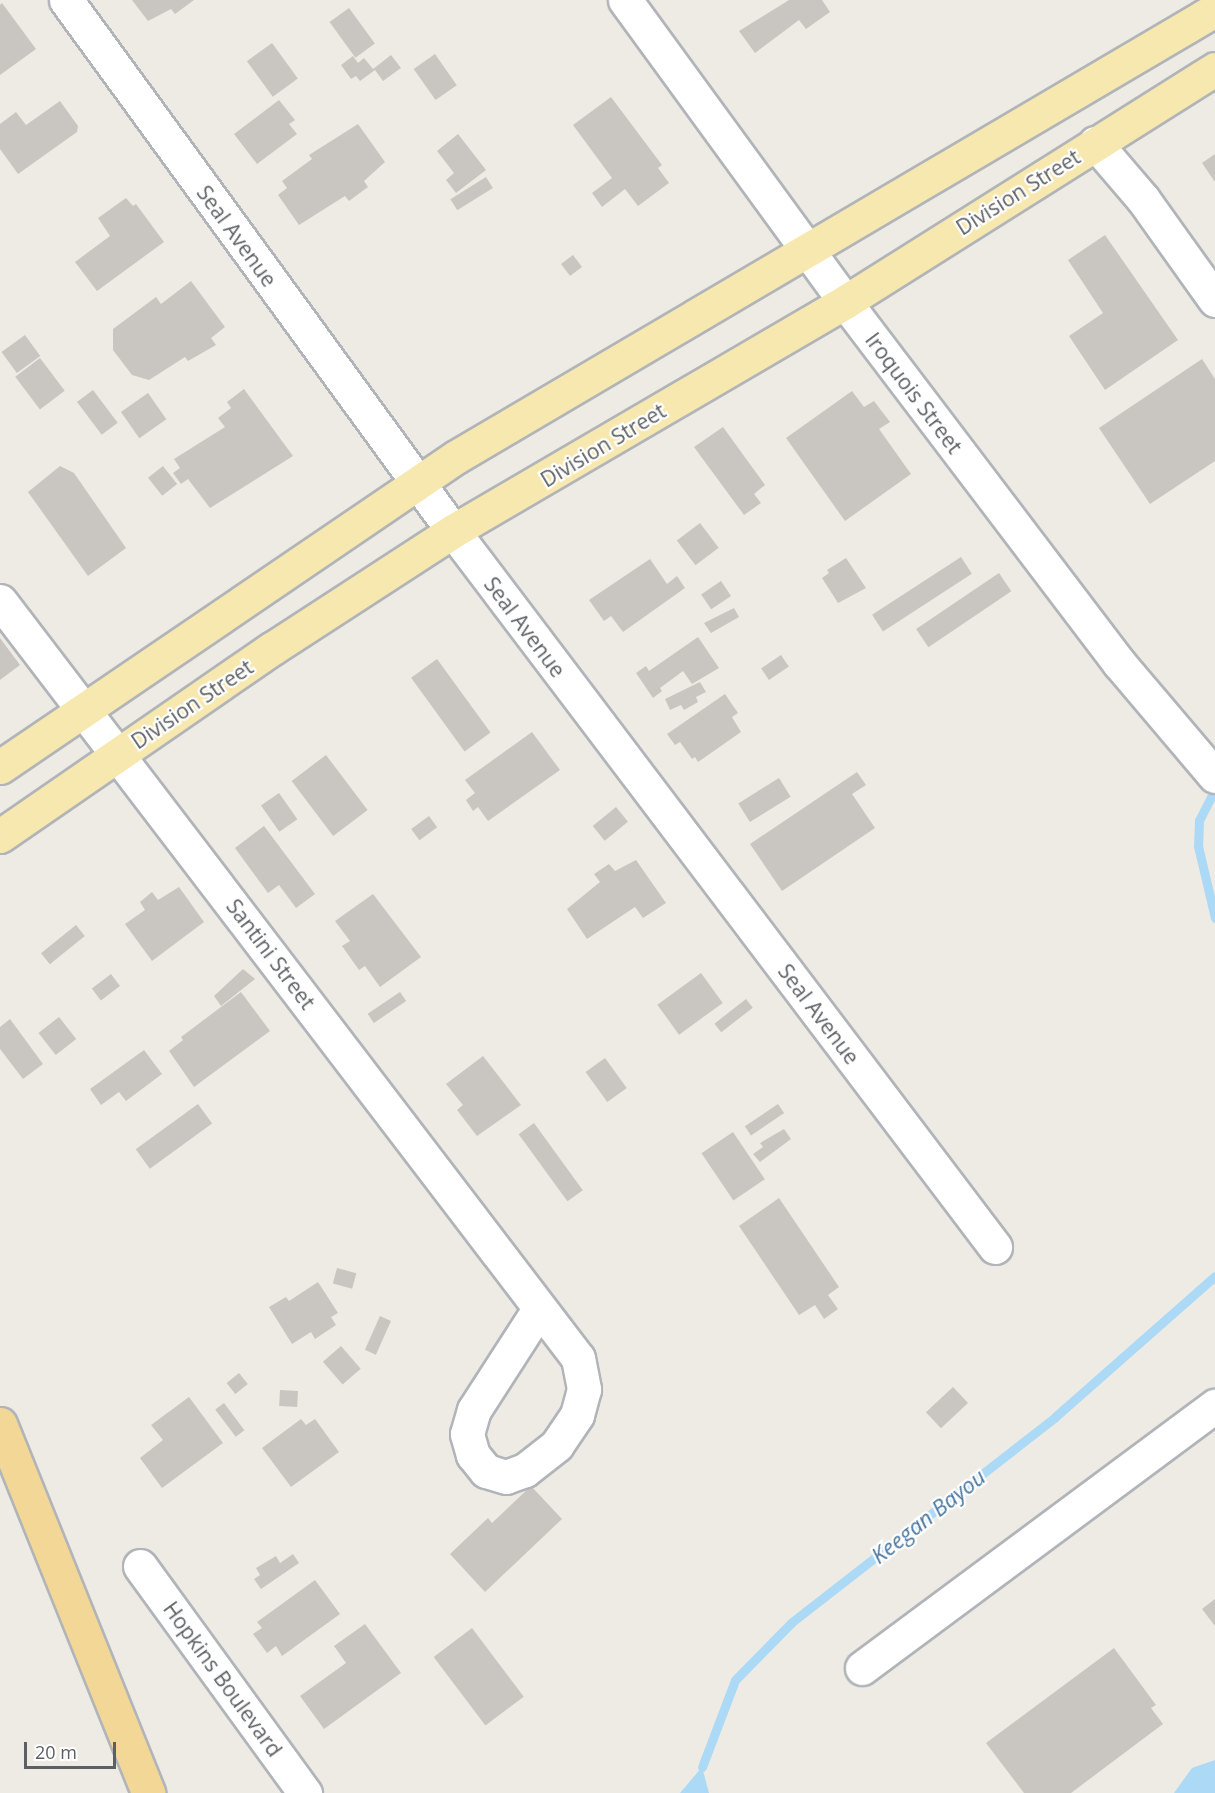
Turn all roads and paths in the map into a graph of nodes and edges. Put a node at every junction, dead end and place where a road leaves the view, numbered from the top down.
1 (66, 0) edge
2 (625, 0) edge
3 (1208, 8) edge
4 (1215, 69) edge
5 (1095, 143) junction
6 (809, 250) junction
7 (1215, 300) edge
8 (845, 302) junction
9 (417, 482) junction
10 (453, 531) junction
11 (0, 601) edge
12 (82, 708) junction
13 (118, 754) junction
14 (0, 767) edge
15 (1208, 767) edge
16 (0, 836) edge
17 (995, 1246) dead end
18 (539, 1309) junction
19 (1215, 1406) edge
20 (0, 1424) edge
21 (140, 1566) dead end
22 (862, 1668) dead end
23 (148, 1793) edge
24 (305, 1793) edge

1 - 9 street, Seal Avenue
2 - 6 street, Iroquois Street
3 - 6 main road
4 - 5 main road, Division Street
5 - 7 street
5 - 8 main road, Division Street
6 - 8 street, Iroquois Street
6 - 9 main road
8 - 10 main road, Division Street
8 - 15 street, Iroquois Street
9 - 10 street, Seal Avenue
9 - 12 main road
10 - 13 main road, Division Street
10 - 17 street, Seal Avenue
11 - 12 street, Santini Street
12 - 13 street, Santini Street
12 - 14 main road
13 - 16 main road, Division Street
13 - 18 street, Santini Street
18 - 18 street, Santini Street
19 - 22 street
20 - 23 highway
21 - 24 street, Hopkins Boulevard

